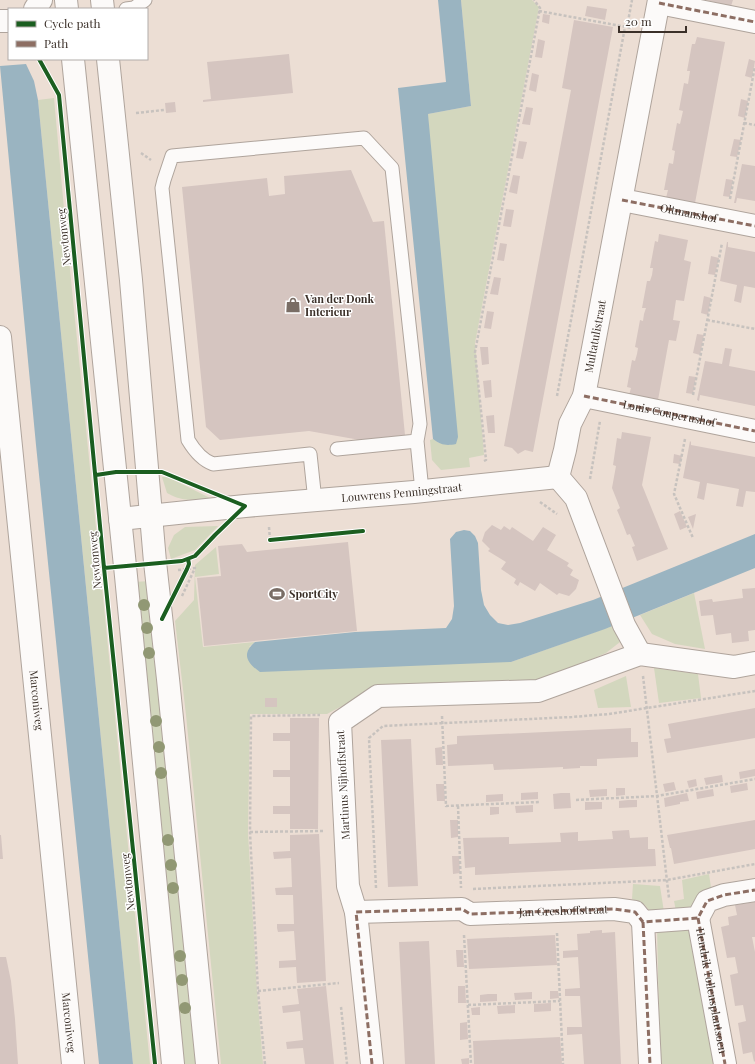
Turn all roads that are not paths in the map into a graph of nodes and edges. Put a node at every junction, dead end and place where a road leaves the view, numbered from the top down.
1 (145, 0) edge
2 (659, 2) edge
3 (134, 8) edge
4 (755, 22) edge
5 (72, 60) edge
6 (108, 60) edge
7 (622, 200) junction
8 (755, 226) edge
9 (0, 337) edge
10 (584, 396) junction
11 (755, 431) edge
12 (417, 441) junction
13 (337, 449) dead end
14 (558, 476) junction
15 (422, 491) junction
16 (315, 501) junction
17 (150, 516) junction
18 (120, 520) junction
19 (640, 654) junction
20 (755, 663) edge
21 (755, 890) edge
22 (354, 904) junction
23 (698, 918) junction
24 (642, 922) junction
25 (73, 1064) edge
26 (173, 1064) edge
27 (207, 1064) edge
28 (372, 1064) edge
29 (650, 1064) edge
30 (724, 1064) edge

1 - 3 lane
2 - 4 street
2 - 7 street, Multatulistraat
5 - 18 street
6 - 17 street
7 - 8 street, Oltmanshof
7 - 10 street, Multatulistraat
9 - 25 street, Marconiweg
10 - 11 street, Louis Couperushof
10 - 14 street, Multatulistraat
12 - 13 lane
12 - 15 lane
12 - 16 lane
14 - 15 street, Louwrens Penningstraat
14 - 19 street
15 - 16 street, Louwrens Penningstraat
16 - 17 street, Louwrens Penningstraat
17 - 18 street, Louwrens Penningstraat
17 - 27 street
18 - 26 street
19 - 20 street
19 - 22 street, Martinus Nijhoffstraat
21 - 23 street
22 - 24 street, Jan Greshoffstraat
22 - 28 street, Martinus Nijhoffstraat
23 - 24 street
23 - 30 street, Hendrik Tollensplantsoen
24 - 29 street

